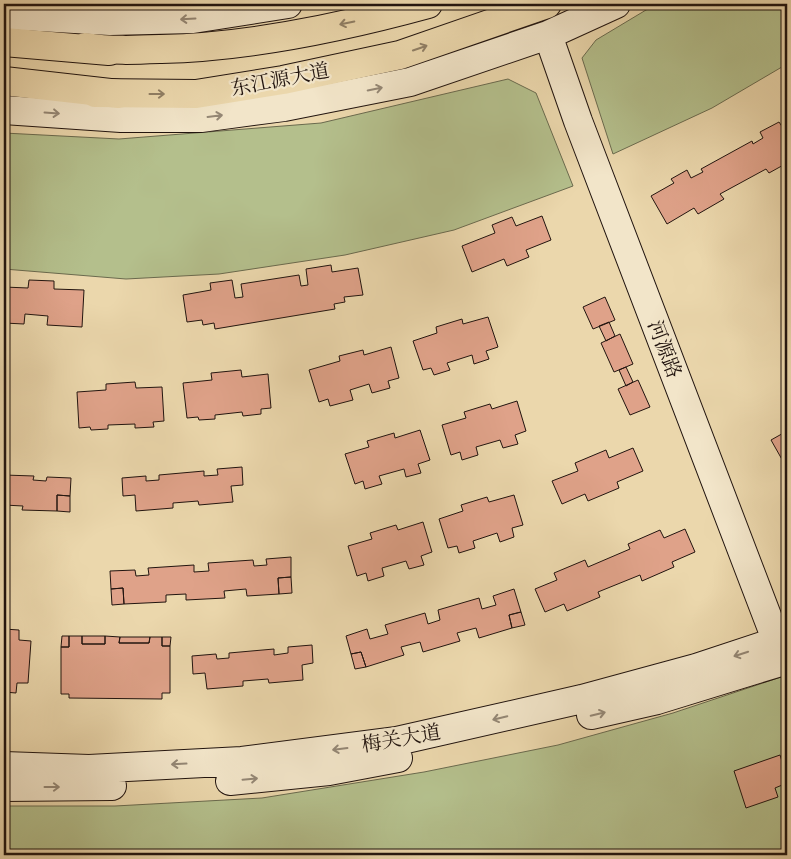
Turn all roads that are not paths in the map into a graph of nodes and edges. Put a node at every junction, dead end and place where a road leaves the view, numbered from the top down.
1 (288, 4) edge
2 (428, 4) edge
3 (547, 4) edge
4 (616, 4) edge
5 (4, 15) edge
6 (4, 33) edge
7 (548, 36) junction
8 (4, 42) edge
9 (109, 51) junction
10 (4, 81) edge
11 (4, 90) edge
12 (119, 94) junction
13 (4, 110) edge
14 (784, 650) edge
15 (4, 766) edge
16 (4, 787) edge

1 -> 5 main road
2 -> 9 main road, 东江源大道
12 -> 3 main road, 东江源大道
4 - 7 main road
6 - 9 main road, 东江源大道
13 -> 7 main road
7 - 14 main road, 河源路
8 - 9 main road
10 - 12 main road
11 - 12 main road, 东江源大道
14 -> 15 main road, 梅关大道
16 -> 14 main road, 梅关大道

